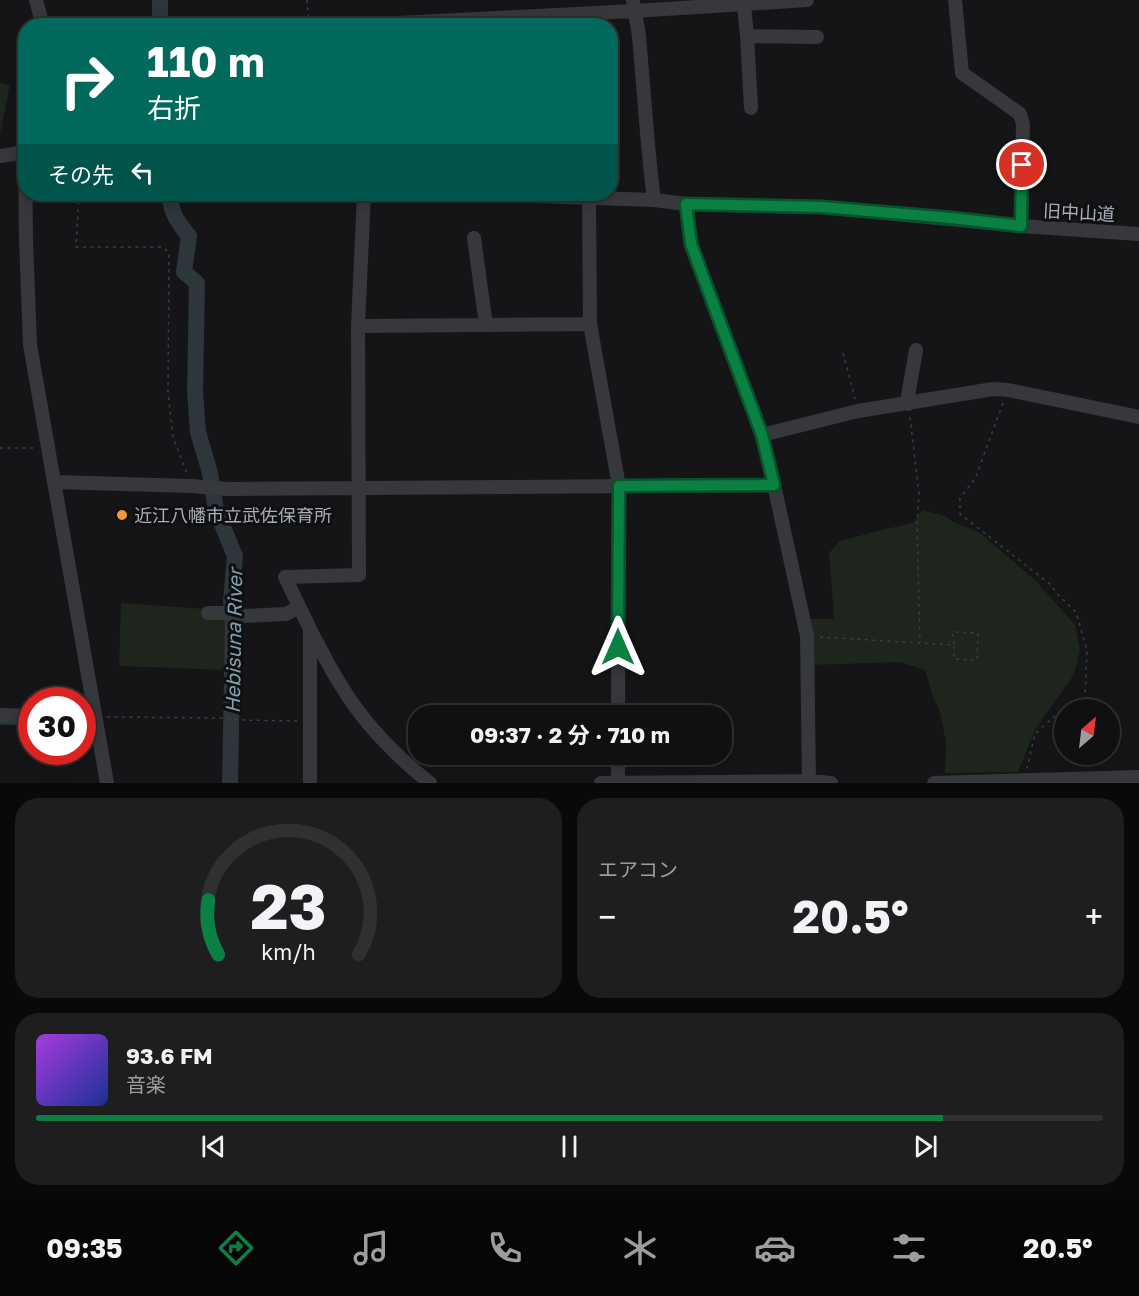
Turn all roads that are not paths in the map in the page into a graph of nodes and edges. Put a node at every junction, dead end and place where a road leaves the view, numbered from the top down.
1 (36, 0) edge
2 (807, 0) edge
3 (955, 0) edge
4 (744, 4) junction
5 (633, 5) edge
6 (41, 18) edge
7 (451, 18) edge
8 (747, 36) junction
9 (817, 37) dead end
10 (751, 108) dead end
11 (18, 153) edge
12 (0, 156) edge
13 (618, 199) edge
14 (654, 200) junction
15 (26, 201) edge
16 (364, 201) edge
17 (589, 201) edge
18 (686, 204) junction
19 (1021, 226) junction
20 (1139, 234) edge
21 (474, 238) dead end
22 (590, 324) junction
23 (486, 325) junction
24 (358, 326) junction
25 (916, 350) dead end
26 (908, 404) junction
27 (1139, 417) edge
28 (762, 435) junction
29 (55, 482) junction
30 (774, 485) junction
31 (619, 486) junction
32 (359, 489) junction
33 (299, 607) junction
34 (208, 613) dead end
35 (310, 630) junction
36 (85, 687) edge
37 (618, 705) edge
38 (0, 715) edge
39 (18, 716) edge
40 (96, 743) edge
41 (618, 765) edge
42 (1139, 777) edge
43 (809, 781) junction
44 (107, 783) edge
45 (310, 783) edge
46 (430, 783) edge
47 (601, 783) edge
48 (618, 783) edge
49 (831, 783) edge
50 (934, 783) edge

1 - 6 street
2 - 4 street
3 - 19 street
4 - 5 street
4 - 8 street
5 - 7 street
5 - 14 street
8 - 9 street
8 - 10 street
11 - 12 street
13 - 14 street, 旧中山道
14 - 18 street, 旧中山道
15 - 29 street
16 - 24 street
17 - 22 street
18 - 19 street, 旧中山道
18 - 28 street
19 - 20 street, 旧中山道
21 - 23 street
22 - 23 street
22 - 31 street
23 - 24 street
24 - 32 street
25 - 26 street
26 - 27 street
26 - 28 street
28 - 30 street
29 - 32 street
29 - 36 street
30 - 31 street
30 - 43 street
31 - 32 street
31 - 37 street
32 - 33 street
33 - 34 street
33 - 35 street
35 - 45 street
35 - 46 street
38 - 39 street
40 - 44 street
41 - 48 street
42 - 50 street
43 - 48 street
43 - 49 street
47 - 48 street

